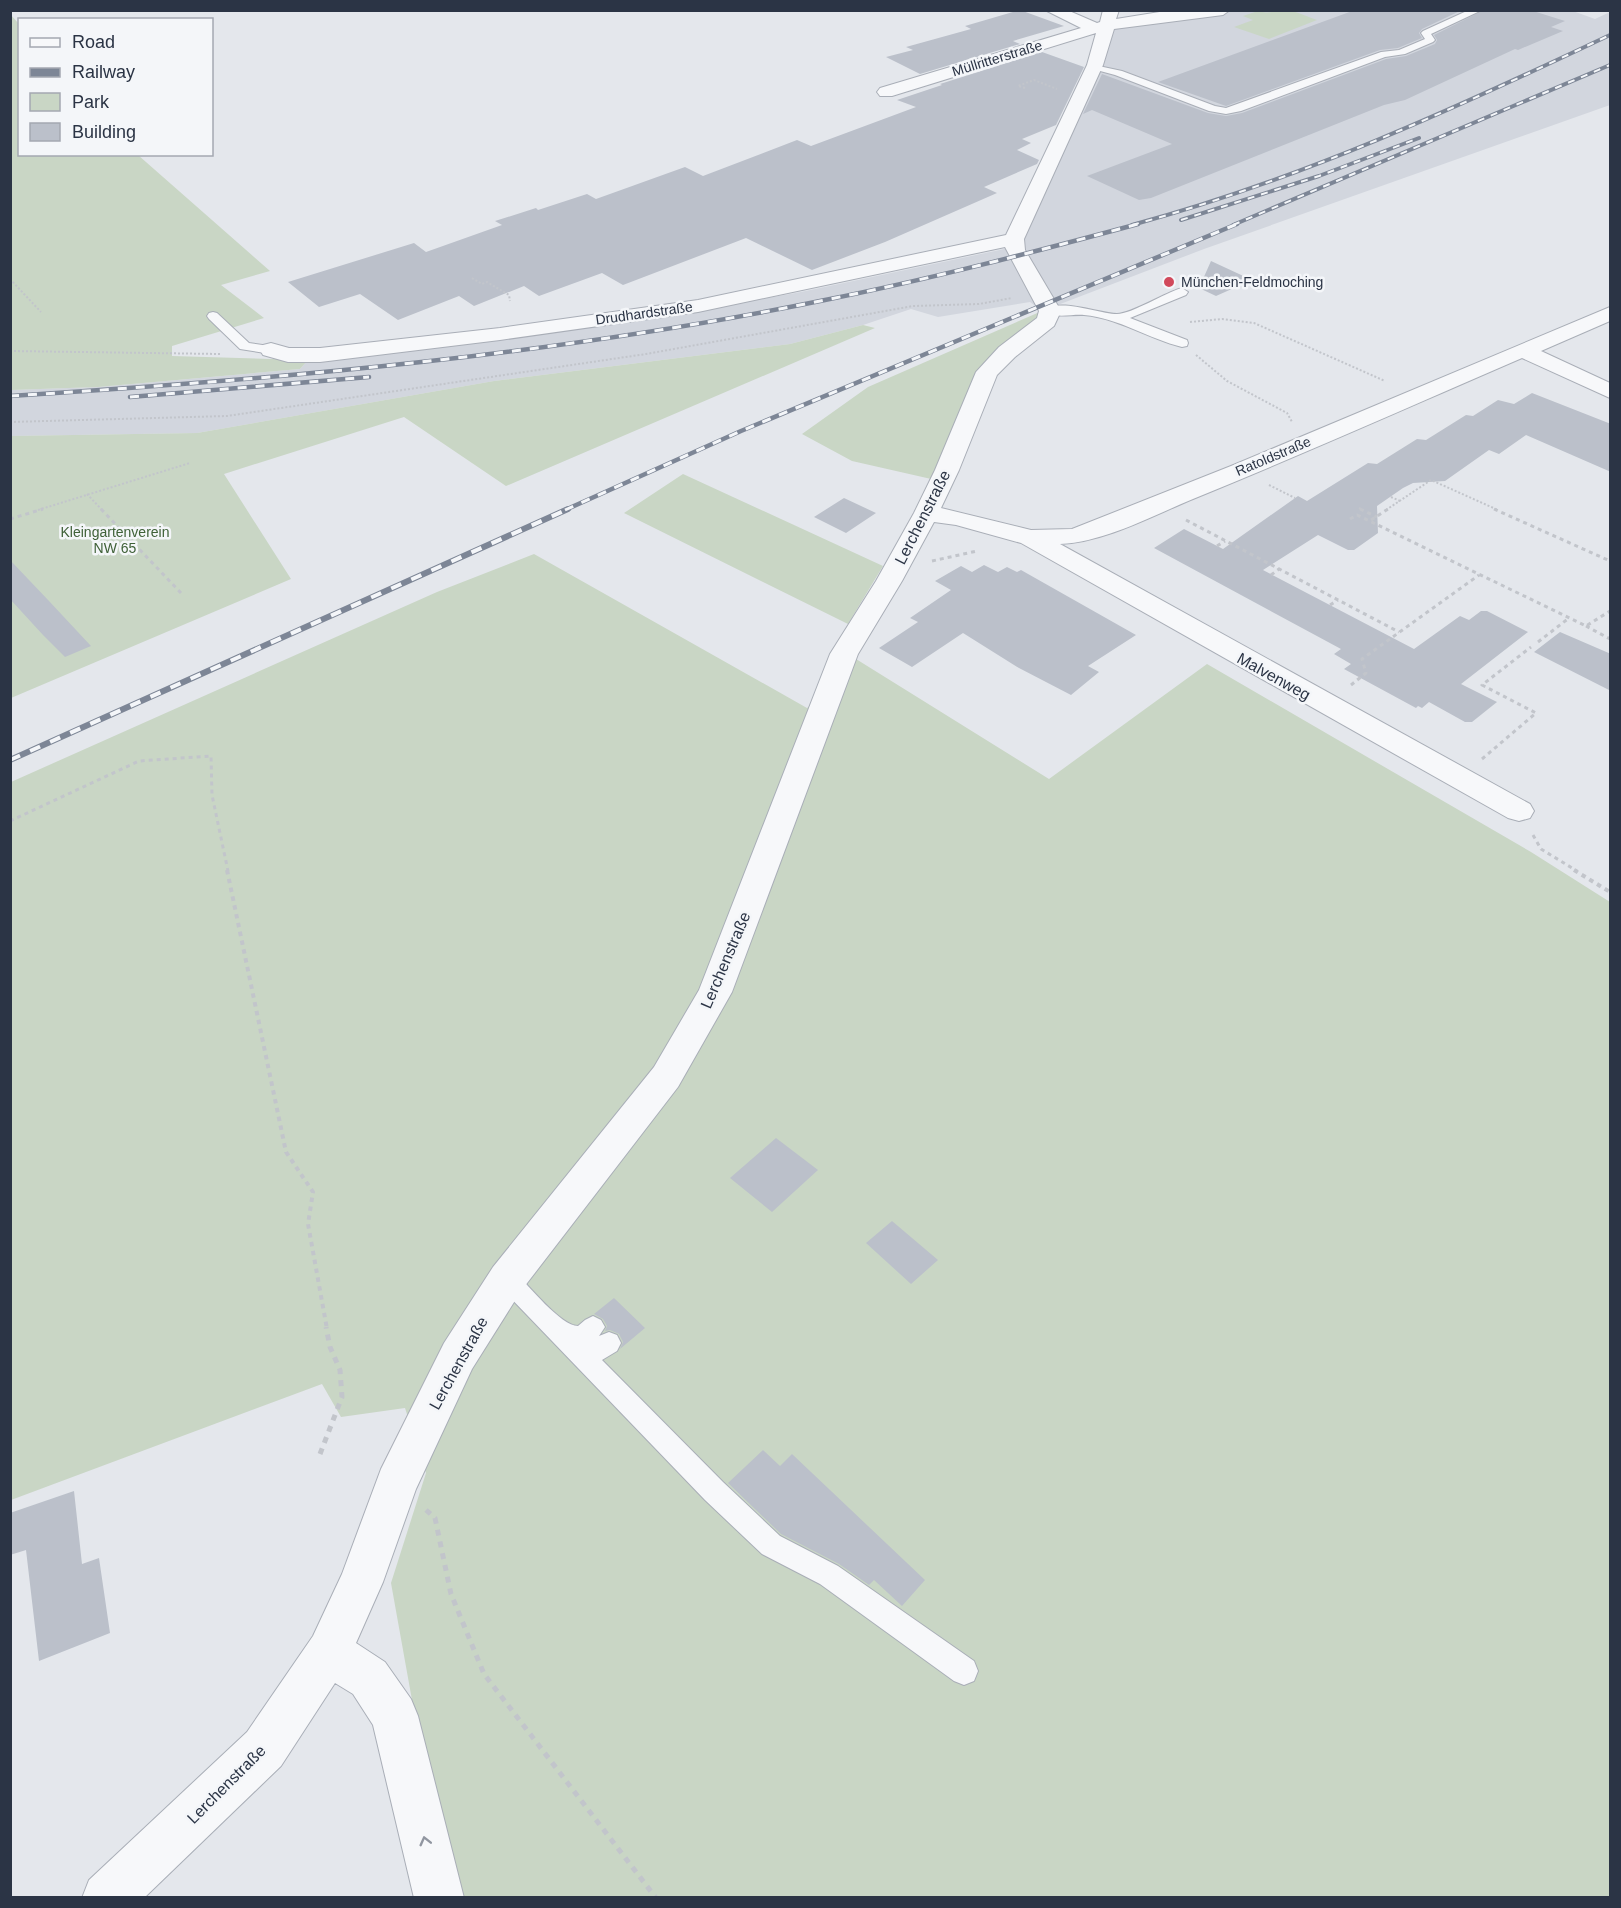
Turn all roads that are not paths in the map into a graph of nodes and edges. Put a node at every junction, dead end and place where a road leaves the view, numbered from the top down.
1 (1052, 10) edge
2 (1223, 10) edge
3 (1478, 10) edge
4 (1104, 21) edge
5 (1094, 68) junction
6 (886, 92) dead end
7 (1014, 239) junction
8 (1182, 292) dead end
9 (1045, 302) junction
10 (1611, 313) edge
11 (213, 316) dead end
12 (1119, 318) junction
13 (1182, 343) road end
14 (271, 350) joint
15 (1524, 351) junction
16 (1611, 391) edge
17 (926, 513) junction
18 (1030, 538) junction
19 (1519, 811) road end
20 (507, 1279) junction
21 (554, 1326) junction
22 (576, 1349) junction
23 (328, 1652) junction
24 (964, 1671) dead end
25 (107, 1898) edge
26 (439, 1898) edge

1 - 4 street
2 - 4 street, Müllritterstraße
3 - 5 lane
4 - 5 street
4 - 6 street, Müllritterstraße
5 - 7 street
7 - 9 street
7 - 14 street, Drudhardstraße
8 - 12 lane
9 - 12 lane
9 - 17 street, Lerchenstraße
10 - 15 street, Ratoldstraße
11 - 14 lane
12 - 13 lane
15 - 16 street
15 - 18 street, Ratoldstraße
17 - 18 street, Ratoldstraße
17 - 20 street, Lerchenstraße
18 - 19 street, Malvenweg
20 - 21 lane
20 - 23 street, Lerchenstraße
21 - 22 lane
21 - 22 lane
22 - 24 lane
23 - 25 street, Lerchenstraße
26 -> 23 street

